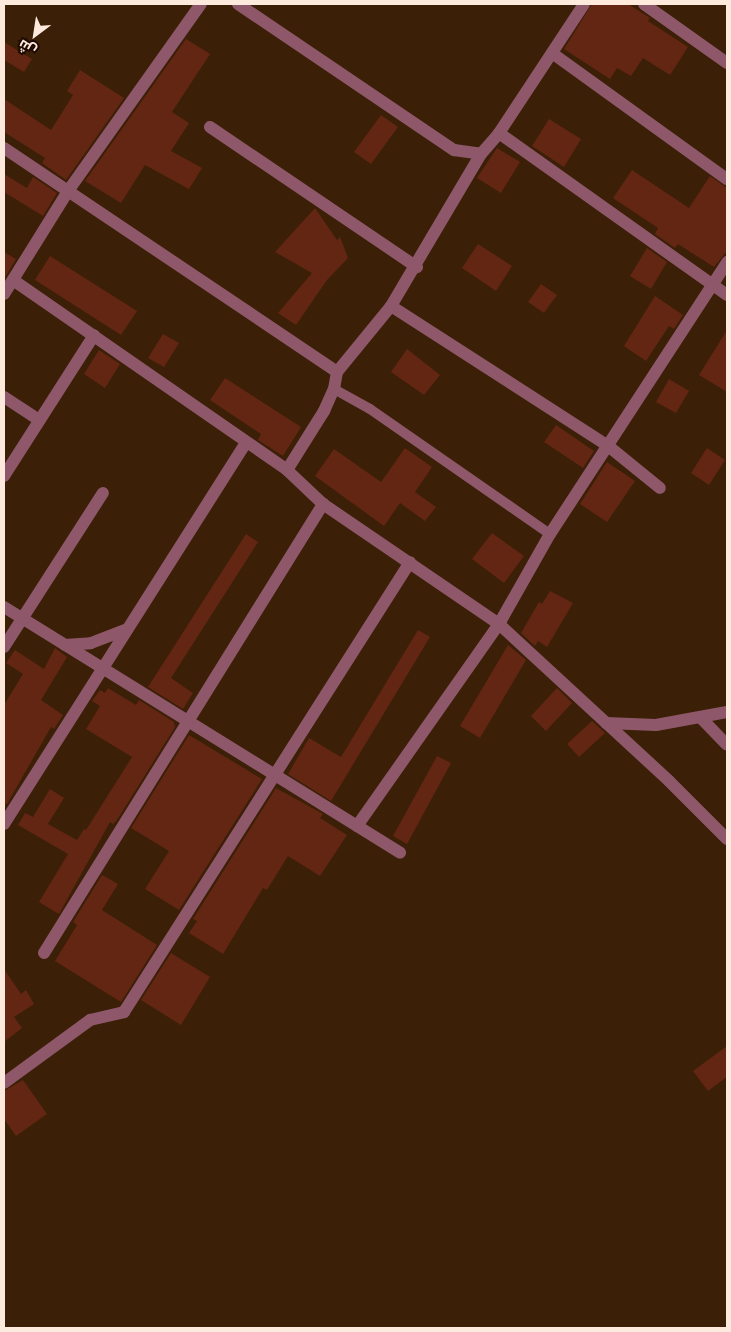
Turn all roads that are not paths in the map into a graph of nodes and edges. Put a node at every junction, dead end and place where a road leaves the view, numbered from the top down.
1 (201, 4) edge
2 (238, 4) edge
3 (584, 4) edge
4 (644, 4) edge
5 (552, 53) junction
6 (727, 63) edge
7 (210, 127) dead end
8 (499, 133) junction
9 (4, 148) edge
10 (481, 154) junction
11 (727, 179) edge
12 (68, 191) junction
13 (727, 262) edge
14 (417, 267) junction
15 (13, 280) junction
16 (712, 284) junction
17 (4, 294) edge
18 (727, 295) edge
19 (391, 306) junction
20 (94, 335) junction
21 (337, 372) junction
22 (334, 389) junction
23 (4, 397) edge
24 (40, 420) junction
25 (245, 444) junction
26 (607, 445) junction
27 (287, 470) junction
28 (4, 476) edge
29 (660, 488) dead end
30 (102, 493) dead end
31 (323, 504) junction
32 (550, 534) junction
33 (410, 562) junction
34 (4, 607) edge
35 (22, 618) junction
36 (499, 624) junction
37 (125, 630) junction
38 (65, 645) junction
39 (4, 647) edge
40 (102, 668) junction
41 (727, 712) edge
42 (701, 718) junction
43 (190, 722) junction
44 (606, 723) junction
45 (727, 745) edge
46 (274, 774) junction
47 (4, 824) edge
48 (357, 826) junction
49 (727, 839) edge
50 (400, 853) dead end
51 (44, 953) dead end
52 (4, 1083) edge

1 - 12 street
2 - 10 street
3 - 5 street
4 - 6 street
5 - 8 street
5 - 11 street
7 - 14 street
8 - 10 street
8 - 16 street
9 - 12 street
10 - 14 street
12 - 15 street
12 - 21 street
13 - 16 street
14 - 19 street
15 - 17 street
15 - 20 street
16 - 18 street
16 - 26 street
19 - 21 street
19 - 26 street
20 - 24 street
20 - 25 street
21 - 22 street
22 - 27 street
22 - 32 lane
23 - 24 street
24 - 28 street
25 - 27 street
25 - 37 street
26 - 29 street
26 - 32 street
27 - 31 street
30 - 35 street
31 - 33 street
31 - 43 street
32 - 36 street
33 - 36 street
33 - 46 street
34 - 35 street
35 - 38 street
35 - 39 street
36 - 44 street
36 - 48 street
37 - 38 street
37 - 40 street
38 - 40 street
40 - 43 street
40 - 47 street
41 - 42 street
42 - 44 street
42 - 45 street
43 - 46 street
43 - 51 street
44 - 49 street
46 - 48 street
46 - 52 street
48 - 50 street

